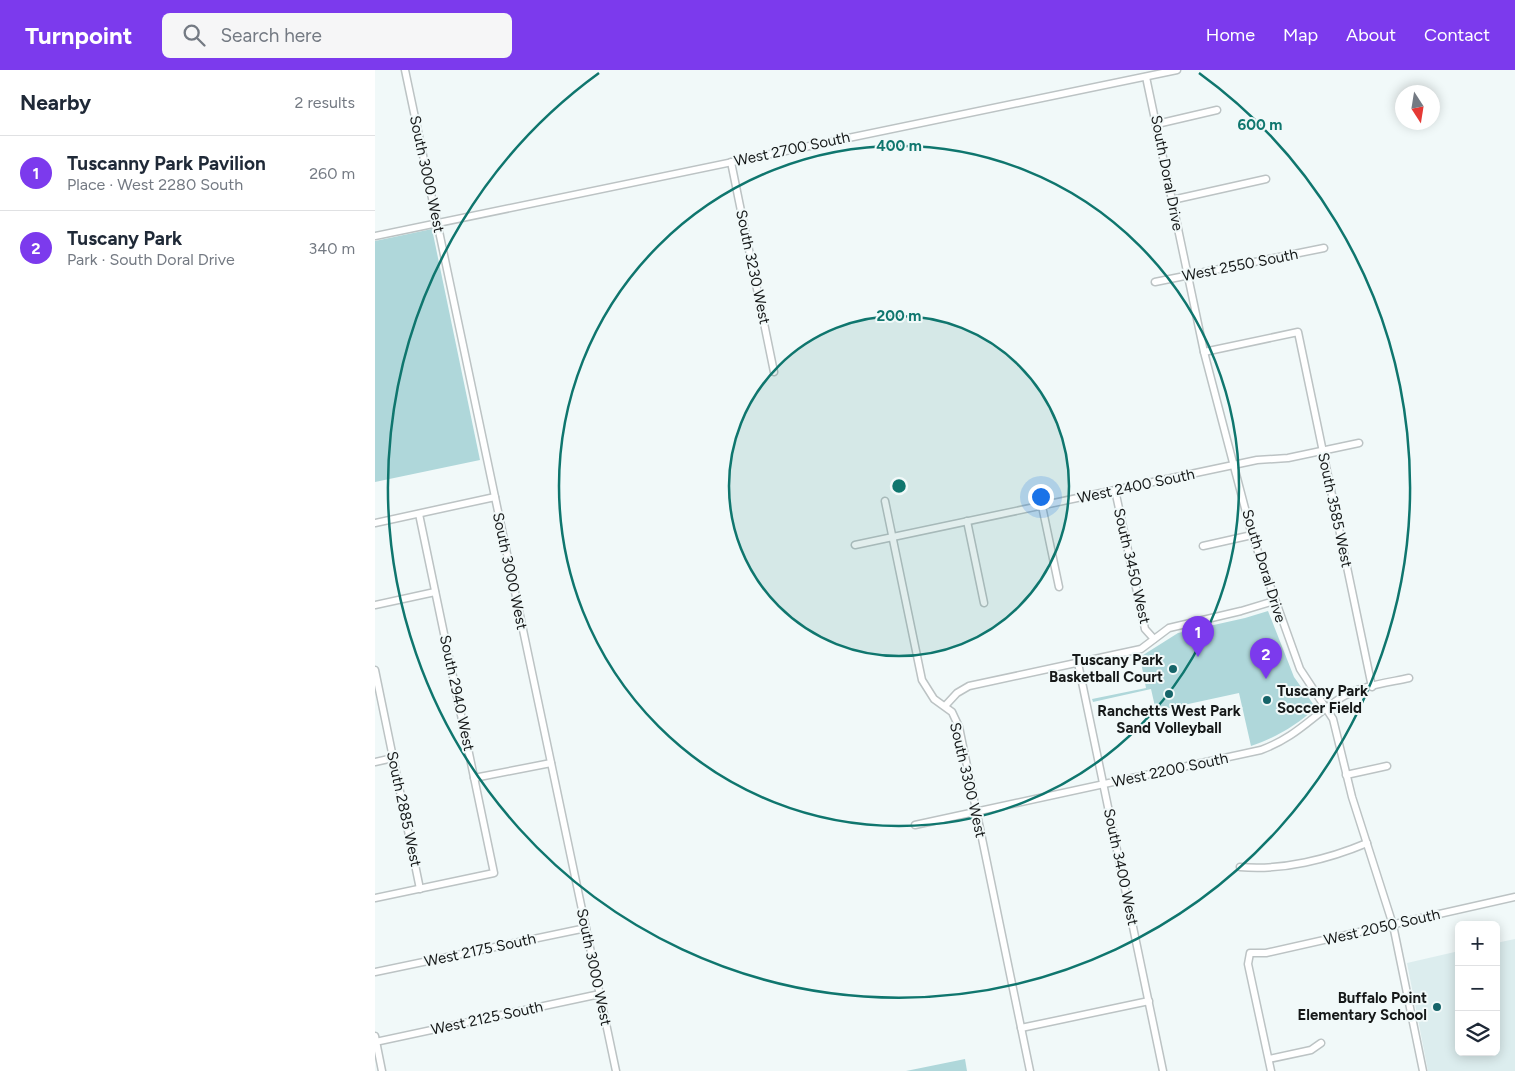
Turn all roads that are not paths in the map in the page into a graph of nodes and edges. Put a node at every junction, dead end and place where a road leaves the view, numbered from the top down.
1 (405, 70) edge
2 (1177, 70) edge
3 (1146, 77) junction
4 (1217, 110) dead end
5 (1157, 124) junction
6 (731, 162) junction
7 (1266, 179) dead end
8 (1172, 200) junction
9 (437, 223) junction
10 (375, 236) edge
11 (1324, 248) dead end
12 (1187, 276) junction
13 (1155, 282) dead end
14 (1205, 352) junction
15 (774, 372) dead end
16 (1359, 443) dead end
17 (1323, 450) junction
18 (1234, 465) junction
19 (1115, 490) junction
20 (495, 497) junction
21 (885, 501) dead end
22 (1042, 506) junction
23 (419, 514) junction
24 (967, 522) junction
25 (375, 523) edge
26 (1252, 534) junction
27 (893, 537) junction
28 (855, 545) dead end
29 (1203, 546) dead end
30 (1059, 587) dead end
31 (435, 592) junction
32 (1274, 601) junction
33 (984, 603) dead end
34 (375, 605) edge
35 (1154, 639) junction
36 (1078, 663) junction
37 (375, 670) edge
38 (1409, 678) dead end
39 (1372, 687) junction
40 (945, 706) junction
41 (1327, 709) junction
42 (393, 758) junction
43 (375, 762) edge
44 (551, 763) junction
45 (1387, 766) dead end
46 (1346, 774) junction
47 (474, 778) junction
48 (1103, 784) junction
49 (976, 812) junction
50 (915, 825) dead end
51 (1367, 843) junction
52 (1240, 867) dead end
53 (420, 889) junction
54 (375, 898) edge
55 (1515, 898) edge
56 (1393, 925) junction
57 (586, 928) junction
58 (375, 972) edge
59 (600, 994) junction
60 (1149, 1001) junction
61 (1021, 1028) junction
62 (375, 1040) edge
63 (1321, 1043) dead end
64 (1269, 1059) junction
65 (383, 1071) edge
66 (616, 1071) edge
67 (1030, 1071) edge
68 (1163, 1071) edge
69 (1271, 1071) edge
70 (1423, 1071) edge

1 - 9 street, South 3000 West
2 - 3 street, West 2700 South
3 - 5 street, South Doral Drive
3 - 6 street, West 2700 South
4 - 5 street
5 - 8 street, South Doral Drive
6 - 9 street, West 2700 South
6 - 15 street, South 3230 West
7 - 8 street
8 - 12 street, South Doral Drive
9 - 10 street, West 2700 South
9 - 20 street, South 3000 West
11 - 12 street, West 2550 South
12 - 13 street, West 2550 South
12 - 14 street, South Doral Drive
14 - 17 street, South 3585 West
14 - 18 street, South Doral Drive
16 - 17 street, West 2400 South
17 - 18 street, West 2400 South
17 - 39 street, South 3585 West
18 - 19 street, West 2400 South
18 - 26 street, South Doral Drive
19 - 22 street, West 2400 South
19 - 35 street, South 3450 West
20 - 23 street
20 - 44 street, South 3000 West
21 - 27 street, South 3300 West
22 - 24 street, West 2400 South
22 - 30 street
23 - 25 street
23 - 31 street, South 2940 West
24 - 27 street, West 2400 South
24 - 33 street
26 - 29 street
26 - 32 street, South Doral Drive
27 - 28 street, West 2400 South
27 - 40 street, South 3300 West
31 - 34 street
31 - 47 street, South 2940 West
32 - 35 street
32 - 41 street, South Doral Drive
35 - 36 street
36 - 40 street
36 - 48 street, South 3400 West
37 - 42 street, South 2885 West
38 - 39 street, West 2200 South
39 - 41 street, West 2200 South
40 - 49 street, South 3300 West
41 - 46 street, South Doral Drive
41 - 48 street, West 2200 South
42 - 43 street
42 - 53 street, South 2885 West
44 - 47 street
44 - 57 street, South 3000 West
45 - 46 street
46 - 51 street, South Doral Drive
47 - 53 street, South 2940 West
48 - 49 street, West 2200 South
48 - 60 street, South 3400 West
49 - 50 street, West 2200 South
49 - 61 street, South 3300 West
51 - 52 street
51 - 56 street, South Doral Drive
53 - 54 street
55 - 56 street, West 2050 South
56 - 64 street, West 2050 South
56 - 70 street, South Doral Drive
57 - 58 street, West 2175 South
57 - 59 street, South 3000 West
59 - 62 street, West 2125 South
59 - 66 street, South 3000 West
60 - 61 street
60 - 68 street, South 3400 West
61 - 67 street, South 3300 West
62 - 65 street
63 - 64 street
64 - 69 street

